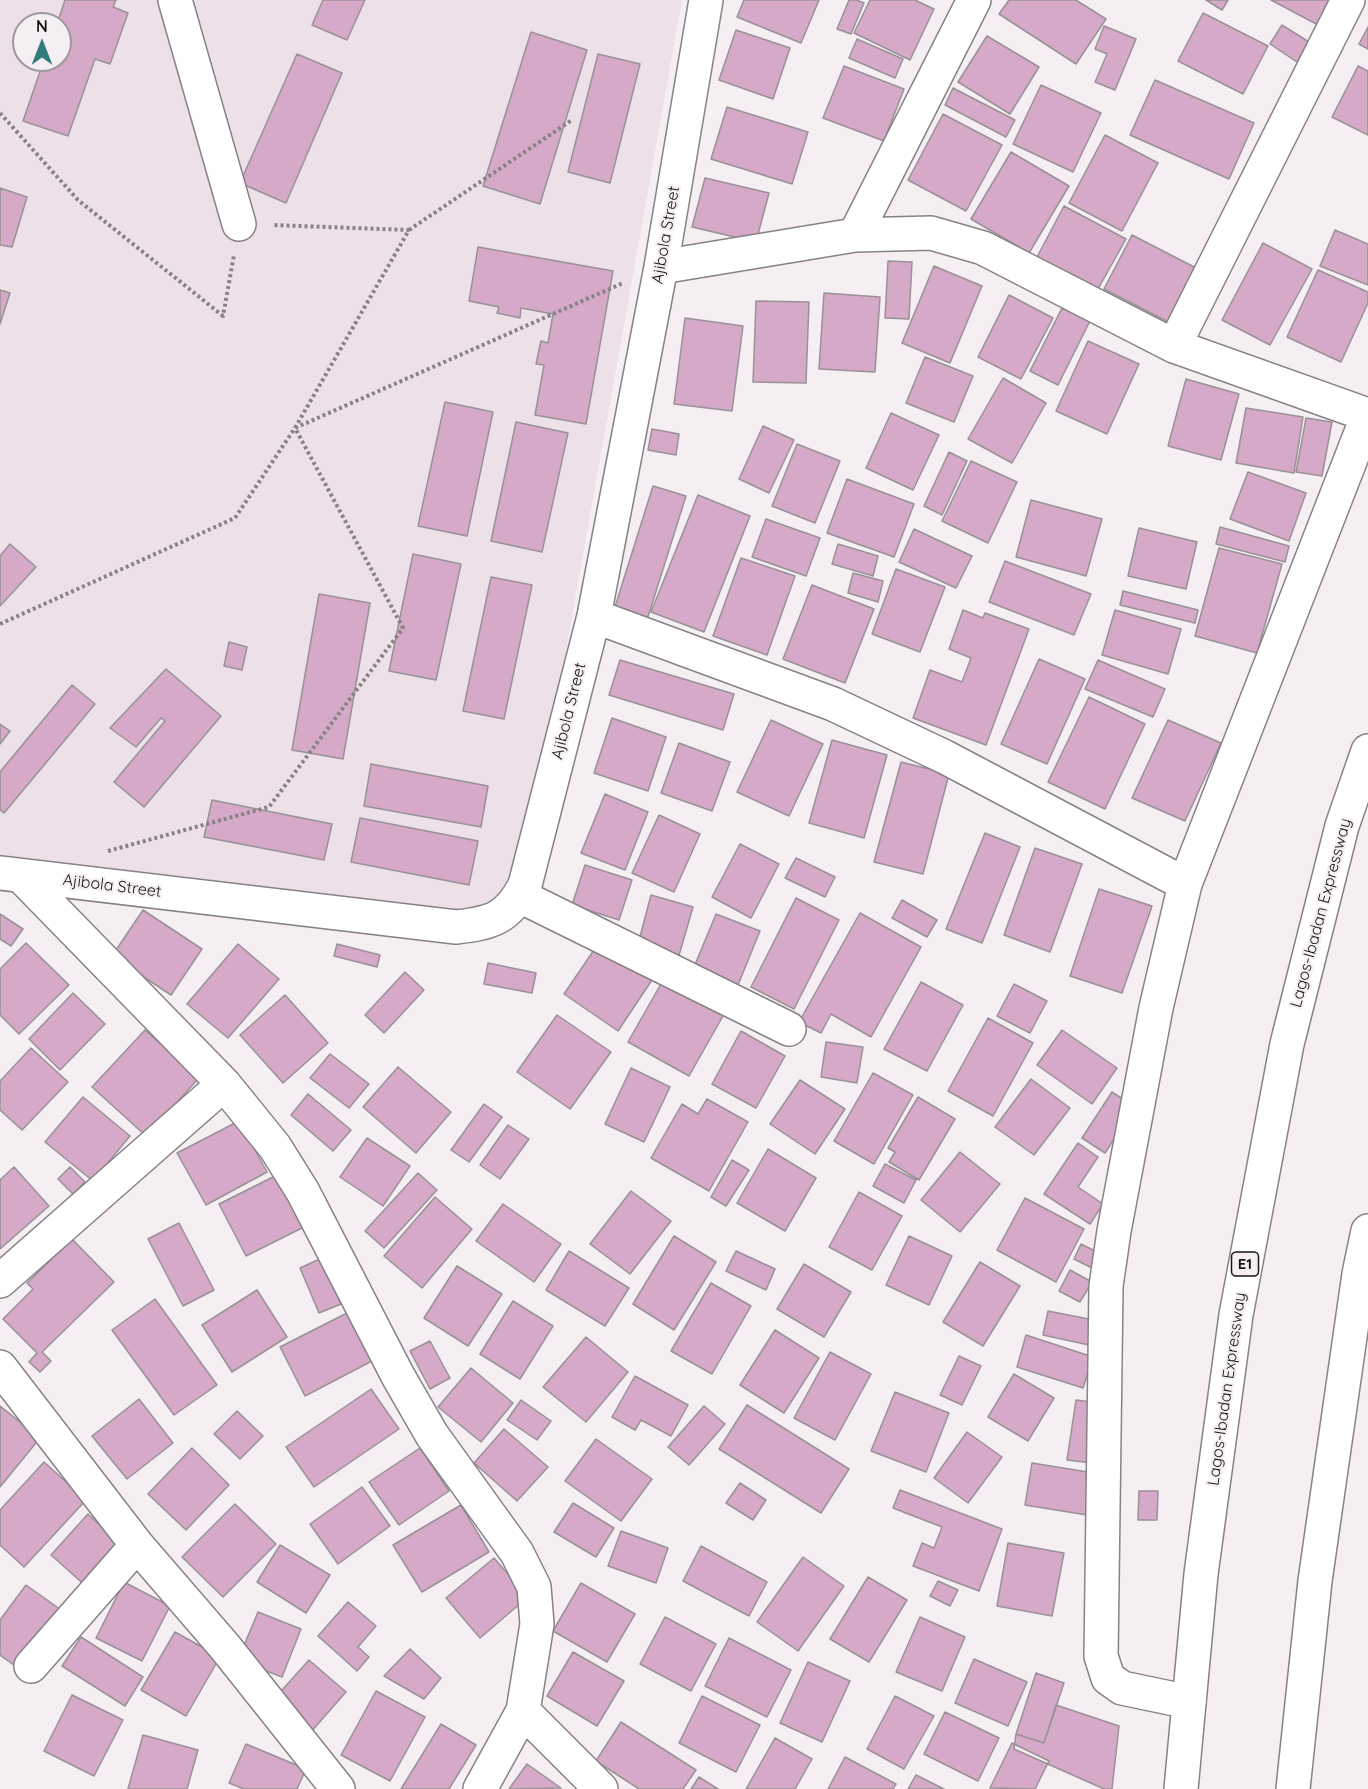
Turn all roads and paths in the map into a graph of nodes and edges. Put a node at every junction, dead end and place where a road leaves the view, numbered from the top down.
1 (175, 0) edge
2 (706, 0) edge
3 (974, 0) edge
4 (1348, 0) edge
5 (572, 120) dead end
6 (239, 224) dead end
7 (409, 230) dead end
8 (855, 235) junction
9 (661, 267) junction
10 (1174, 346) junction
11 (1368, 415) edge
12 (295, 428) junction
13 (594, 616) junction
14 (0, 624) edge
15 (1368, 751) edge
16 (100, 854) dead end
17 (10, 874) edge
18 (1185, 884) junction
19 (520, 896) junction
20 (789, 1029) dead end
21 (224, 1084) junction
22 (1368, 1231) edge
23 (0, 1281) edge
24 (0, 1367) edge
25 (137, 1545) junction
26 (31, 1666) dead end
27 (1189, 1702) junction
28 (523, 1711) junction
29 (338, 1789) edge
30 (480, 1789) edge
31 (601, 1789) edge
32 (1180, 1789) edge
33 (1293, 1789) edge

1 - 6 main road
2 - 9 main road, Ajibola Street
3 - 8 main road
4 - 10 main road
5 - 7 path
8 - 9 main road
8 - 10 main road
9 - 12 path
9 - 13 main road, Ajibola Street
10 - 11 main road
11 - 18 main road
12 - 14 path
12 - 16 path
13 - 18 main road
13 - 19 main road, Ajibola Street
15 - 27 main road, Lagos-Ibadan Expressway / E1
17 - 19 main road, Ajibola Street
17 - 21 main road
18 - 27 main road
19 - 20 main road
21 - 23 main road
21 - 28 main road
22 - 33 main road
24 - 25 main road
25 - 26 main road
25 - 29 main road
27 - 32 main road, Lagos-Ibadan Expressway / E1
28 - 30 main road
28 - 31 main road

